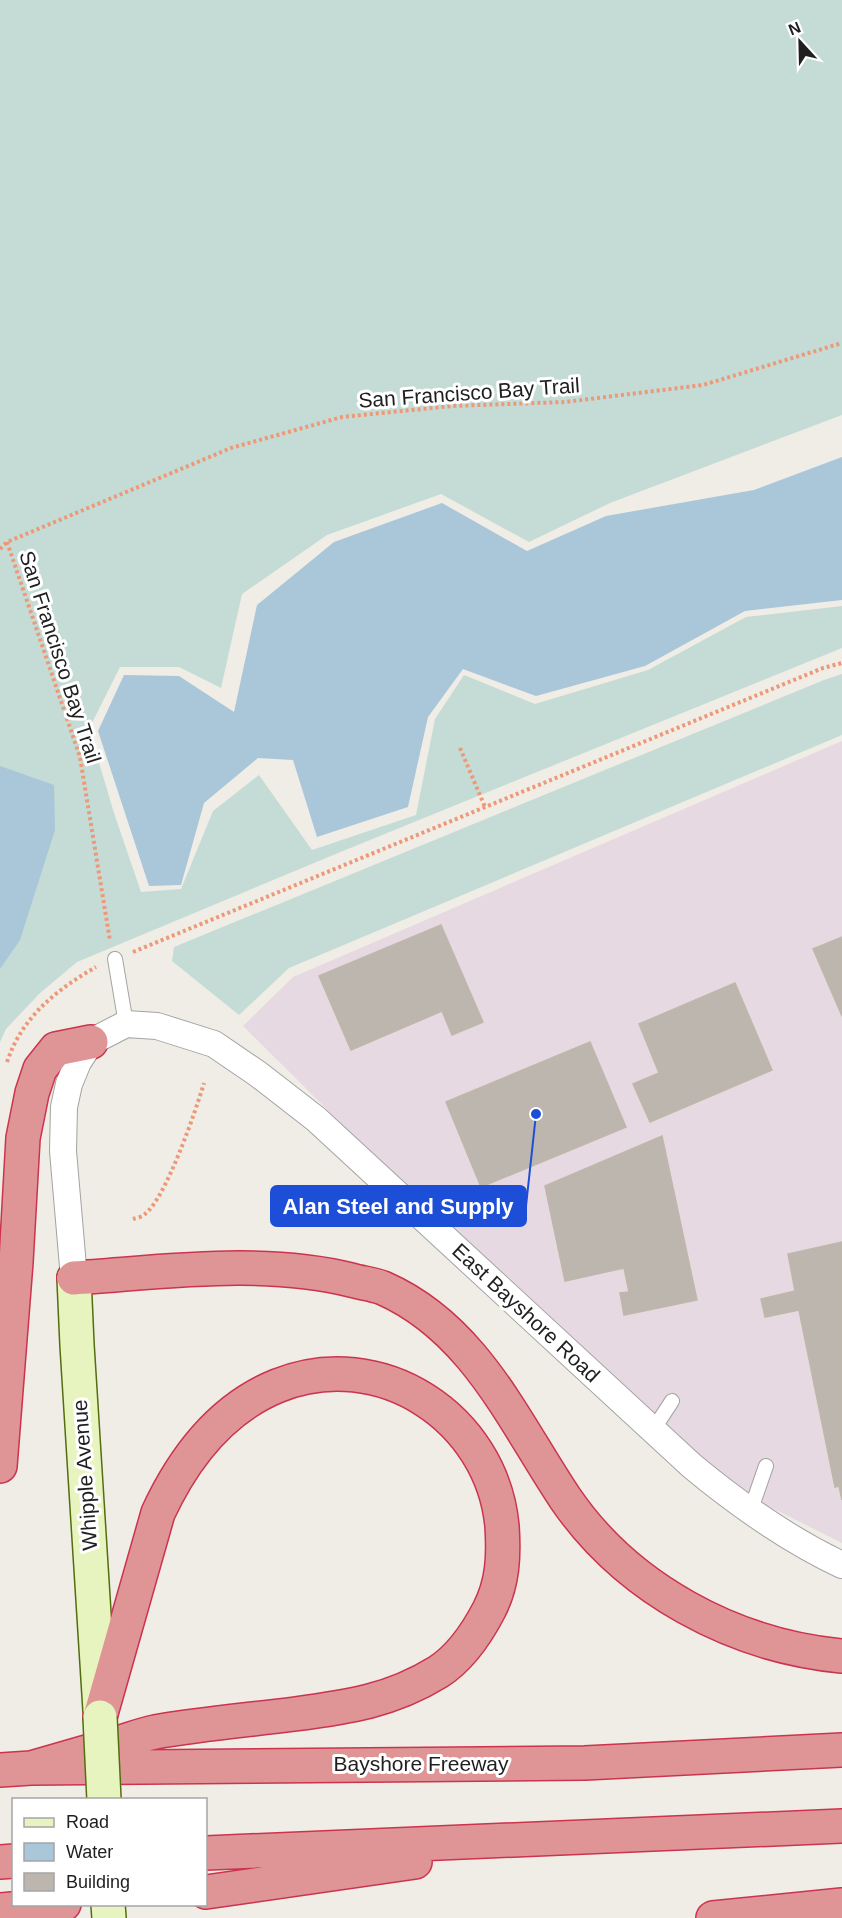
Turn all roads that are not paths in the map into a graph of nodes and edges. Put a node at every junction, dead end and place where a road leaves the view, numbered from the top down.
1 (115, 959) road end
2 (126, 1024) junction
3 (91, 1042) junction
4 (74, 1278) junction
5 (672, 1401) dead end
6 (653, 1430) junction
7 (0, 1466) edge
8 (766, 1466) dead end
9 (750, 1512) junction
10 (842, 1565) edge
11 (842, 1656) edge
12 (100, 1717) junction
13 (842, 1750) edge
14 (15, 1769) edge
15 (104, 1798) edge
16 (842, 1826) edge
17 (589, 1836) junction
18 (207, 1853) edge
19 (207, 1892) edge
20 (842, 1905) edge
21 (51, 1906) edge
22 (0, 1910) edge
23 (713, 1918) edge

1 - 2 lane
2 - 3 street
2 - 6 street, East Bayshore Road
3 - 4 street, Whipple Avenue
3 - 7 highway
4 - 11 highway
4 - 12 main road, Whipple Avenue
5 - 6 lane
6 - 9 street, East Bayshore Road
8 - 9 lane
9 - 10 street, East Bayshore Road
12 - 14 highway
12 - 15 main road, Whipple Avenue, bridge
13 - 14 highway, Bayshore Freeway
16 - 17 highway
17 - 18 highway
17 - 19 highway
20 - 23 highway
21 - 22 highway

